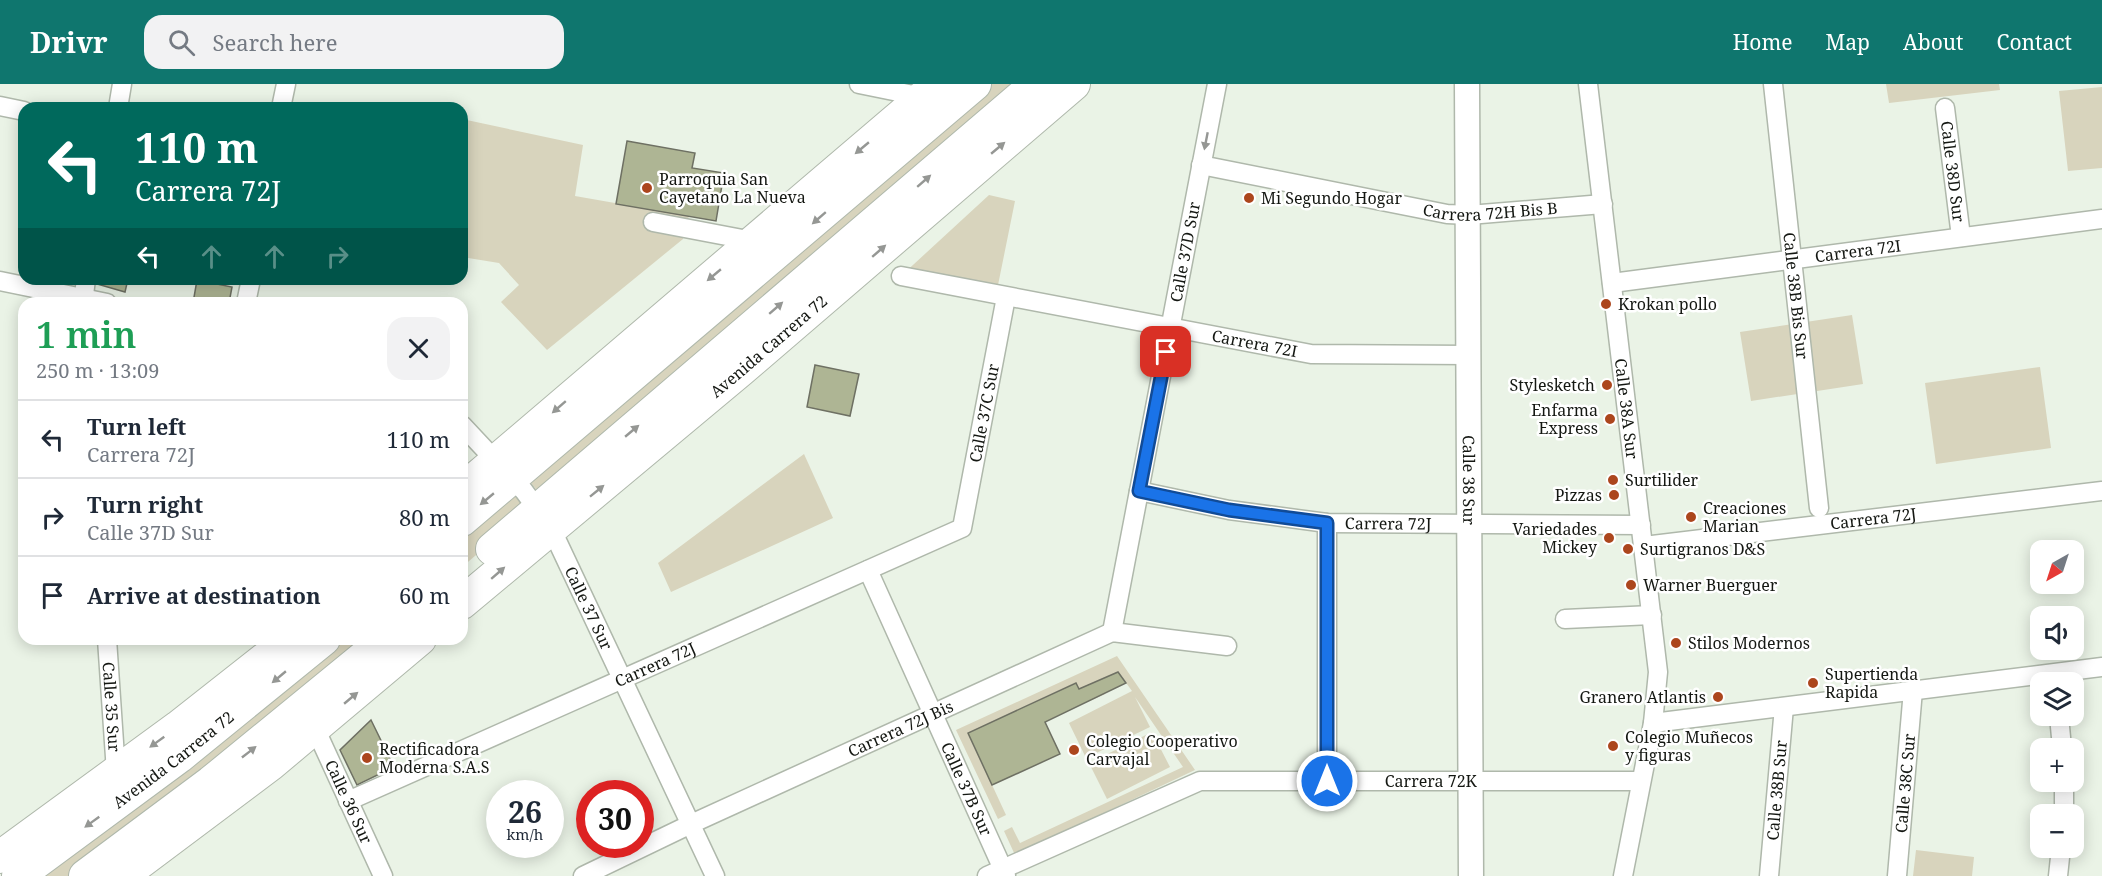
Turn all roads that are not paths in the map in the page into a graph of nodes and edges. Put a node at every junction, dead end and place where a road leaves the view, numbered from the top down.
1 (122, 84) edge
2 (286, 84) edge
3 (859, 84) edge
4 (975, 84) edge
5 (1036, 84) edge
6 (1074, 84) edge
7 (1217, 84) edge
8 (1467, 84) edge
9 (1588, 84) edge
10 (1773, 84) edge
11 (931, 90) edge
12 (119, 102) edge
13 (282, 102) edge
14 (0, 105) edge
15 (1945, 108) dead end
16 (18, 110) edge
17 (1201, 165) junction
18 (1603, 204) junction
19 (1469, 215) junction
20 (2102, 219) edge
21 (653, 222) dead end
22 (1961, 237) junction
23 (753, 242) junction
24 (1792, 260) junction
25 (901, 276) dead end
26 (0, 281) edge
27 (1612, 283) junction
28 (69, 297) edge
29 (1006, 297) junction
30 (1170, 329) junction
31 (779, 337) junction
32 (1469, 355) junction
33 (658, 356) junction
34 (715, 360) junction
35 (601, 371) junction
36 (468, 431) edge
37 (504, 469) junction
38 (468, 487) edge
39 (1139, 491) junction
40 (2102, 491) edge
41 (1819, 508) dead end
42 (468, 513) edge
43 (545, 518) junction
44 (1327, 523) junction
45 (1470, 525) junction
46 (1641, 525) junction
47 (962, 528) joint
48 (1644, 546) junction
49 (867, 570) junction
50 (468, 571) edge
51 (468, 597) edge
52 (1652, 615) junction
53 (1565, 619) dead end
54 (1112, 632) junction
55 (106, 645) edge
56 (283, 645) edge
57 (317, 645) edge
58 (379, 645) edge
59 (413, 645) edge
60 (1227, 646) dead end
61 (2102, 667) edge
62 (2081, 672) edge
63 (2030, 680) edge
64 (236, 681) junction
65 (624, 681) junction
66 (1914, 690) junction
67 (1784, 707) junction
68 (932, 714) junction
69 (1653, 723) junction
70 (315, 729) junction
71 (179, 757) junction
72 (116, 772) junction
73 (1327, 781) junction
74 (1470, 781) junction
75 (1641, 781) junction
76 (211, 782) junction
77 (348, 801) junction
78 (691, 824) junction
79 (154, 852) junction
80 (0, 857) edge
81 (2060, 858) edge
82 (16, 873) edge
83 (998, 874) edge
84 (85, 876) edge
85 (122, 876) edge
86 (383, 876) edge
87 (583, 876) edge
88 (715, 876) edge
89 (1471, 876) edge
90 (1623, 876) edge
91 (1769, 876) edge
92 (1897, 876) edge
93 (2058, 876) edge

1 - 12 street
2 - 13 street
3 - 11 street
4 -> 33 highway
34 -> 5 highway, Avenida Carrera 72
31 -> 6 highway, Avenida Carrera 72
7 -> 17 street, Calle 37D Sur
8 - 19 street, Calle 38 Sur
9 - 18 street, Calle 38A Sur
10 - 24 street, Calle 38B Bis Sur
11 -> 23 highway
14 - 16 street
15 - 22 street, Calle 38D Sur
17 - 19 street, Carrera 72H Bis B
17 - 30 street, Calle 37D Sur
18 - 19 street, Carrera 72H Bis B
18 - 27 street, Calle 38A Sur
19 - 32 street, Calle 38 Sur
20 - 22 street, Carrera 72I
21 - 23 street
22 - 24 street, Carrera 72I
23 -> 35 highway
24 - 27 street, Carrera 72I
24 - 41 street, Calle 38B Bis Sur
25 - 29 street, Carrera 72I
26 - 28 street
27 - 46 street, Calle 38A Sur
29 - 30 street, Carrera 72I
29 - 47 street, Calle 37C Sur
30 - 32 street, Carrera 72I
30 - 39 street, Calle 37D Sur
31 - 34 highway
43 -> 31 highway, Avenida Carrera 72
32 - 45 street, Calle 38 Sur
33 - 35 highway
33 - 37 highway
43 -> 34 highway, Avenida Carrera 72
35 -> 37 highway
36 - 37 street, Calle 37 Sur
37 - 38 highway
37 -> 42 highway
37 - 43 street, Calle 37 Sur
39 - 44 street, Carrera 72J
39 - 54 street, Calle 37D Sur
40 - 48 street, Carrera 72J
43 - 50 highway, Avenida Carrera 72
51 -> 43 highway, Avenida Carrera 72
43 - 65 street, Calle 37 Sur
44 - 45 street, Carrera 72J
44 - 73 street
45 - 46 street, Carrera 72J
45 - 74 street, Calle 38 Sur
46 - 48 street, Calle 38A Sur
47 - 49 street, Carrera 72J
48 - 52 street, Calle 38A Sur
49 - 65 street, Carrera 72J
49 - 68 street, Calle 37B Sur
52 - 53 street
52 - 69 street, Calle 38A Sur
54 - 60 street
54 - 68 street, Carrera 72J Bis
55 - 72 street, Calle 35 Sur
56 - 64 highway, Avenida Carrera 72
57 -> 71 highway, Avenida Carrera 72
76 -> 58 highway
70 -> 59 highway
61 - 62 street
63 - 66 street
64 - 71 highway
64 -> 72 highway, Avenida Carrera 72
65 - 77 street, Carrera 72J
65 - 78 street, Calle 37 Sur
66 - 67 street
66 - 92 street, Calle 38C Sur
67 - 69 street
67 - 91 street, Calle 38B Sur
68 - 78 street, Carrera 72J Bis
68 - 83 street, Calle 37B Sur
69 - 75 street, Calle 38A Sur
70 - 77 street, Calle 36 Sur
70 - 79 highway
71 -> 82 highway, Avenida Carrera 72
72 - 80 highway, Avenida Carrera 72
73 - 74 street, Carrera 72K
73 - 83 street, Carrera 72K
74 - 75 street, Carrera 72K
74 - 89 street, Calle 38 Sur
75 - 90 street, Calle 38A Sur
76 - 79 highway
76 - 84 highway
77 - 86 street, Calle 36 Sur
78 - 87 street, Carrera 72J Bis
78 - 88 street, Calle 37 Sur
79 - 85 highway
81 - 93 street

